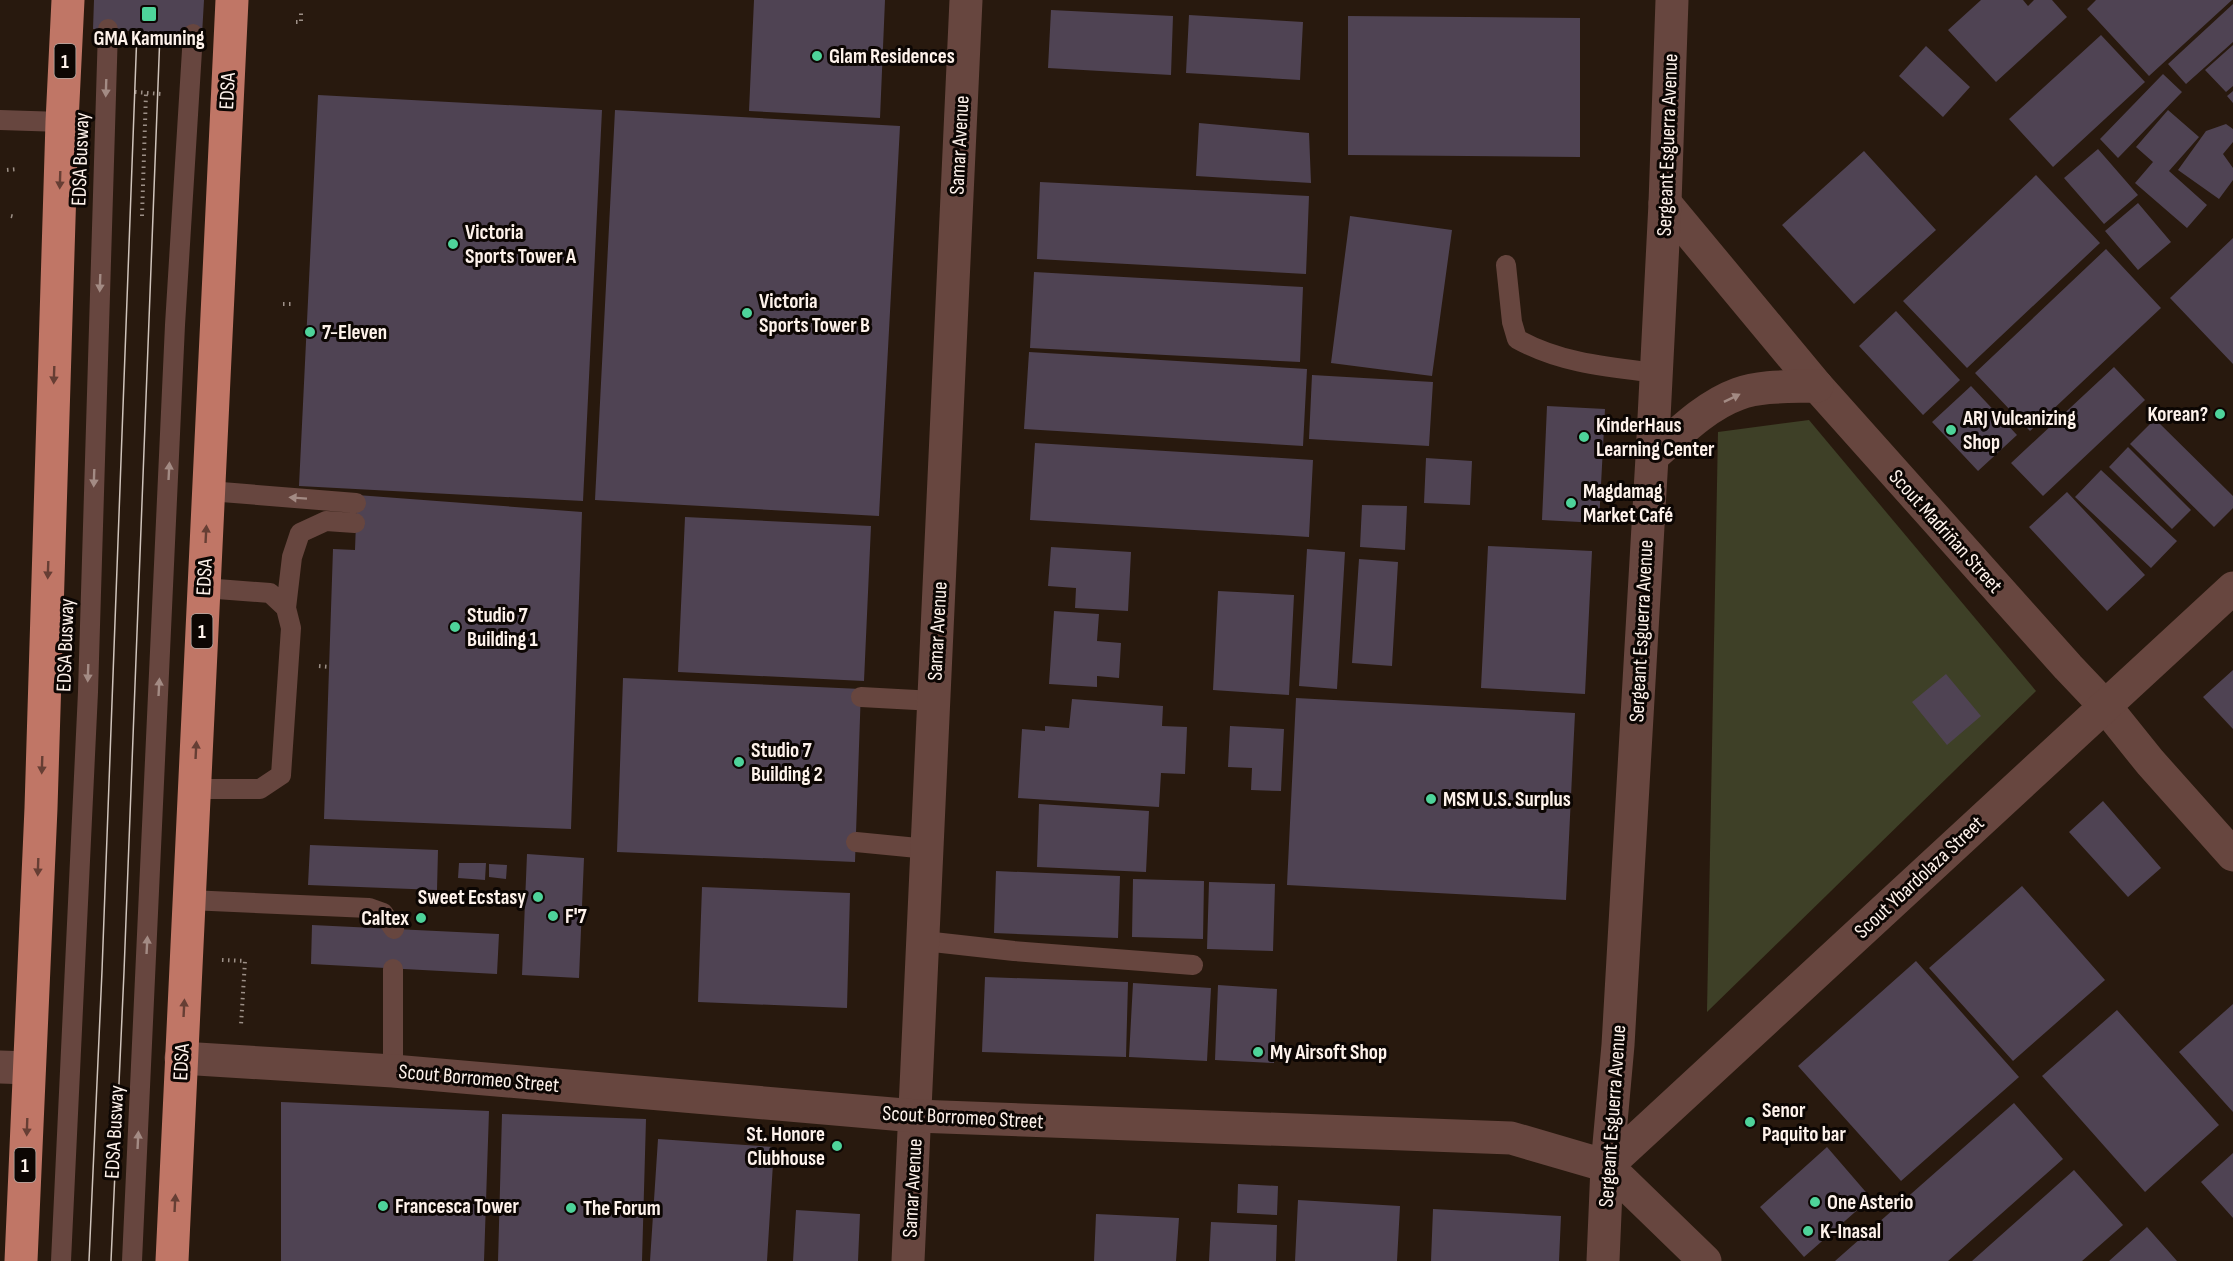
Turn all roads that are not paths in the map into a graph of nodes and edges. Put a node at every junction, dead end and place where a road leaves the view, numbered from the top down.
1 (68, 0) edge
2 (232, 0) edge
3 (966, 0) edge
4 (1672, 0) edge
5 (108, 29) dead end
6 (193, 34) dead end
7 (0, 120) edge
8 (62, 122) junction
9 (1665, 203) junction
10 (1506, 266) dead end
11 (1656, 373) junction
12 (1817, 386) junction
13 (1652, 457) junction
14 (209, 491) junction
15 (356, 503) dead end
16 (355, 523) dead end
17 (204, 588) junction
18 (2233, 588) edge
19 (286, 608) junction
20 (861, 697) dead end
21 (934, 701) junction
22 (2105, 706) junction
23 (194, 789) junction
24 (856, 842) dead end
25 (928, 849) junction
26 (2233, 855) edge
27 (189, 900) junction
28 (394, 929) dead end
29 (924, 941) junction
30 (1193, 965) dead end
31 (393, 969) dead end
32 (182, 1058) junction
33 (15, 1068) edge
34 (393, 1071) junction
35 (916, 1116) junction
36 (1606, 1166) junction
37 (21, 1261) edge
38 (61, 1261) edge
39 (132, 1261) edge
40 (172, 1261) edge
41 (908, 1261) edge
42 (1603, 1261) edge
43 (1705, 1261) edge

1 - 8 highway, 1
2 - 14 highway, EDSA / 1
3 - 21 street, Samar Avenue
4 - 9 street, Sergeant Esguerra Avenue
5 -> 38 lane, EDSA Busway
39 -> 6 lane, EDSA Busway
7 - 8 lane
8 -> 33 highway, 1
9 - 11 street, Sergeant Esguerra Avenue
9 - 12 street, Scout Madriñan Street
10 - 11 lane
11 - 13 street, Sergeant Esguerra Avenue
13 -> 12 street
12 - 22 street, Scout Madriñan Street
13 - 36 street, Sergeant Esguerra Avenue
15 -> 14 lane
17 -> 14 highway, EDSA / 1
16 - 19 lane
17 - 19 lane
23 -> 17 highway, EDSA / 1
18 - 22 street, Scout Ybardolaza Street
19 - 23 lane
20 - 21 lane
21 - 25 street, Samar Avenue
22 - 26 street, Scout Madriñan Street
22 - 36 street, Scout Ybardolaza Street
23 - 27 highway, EDSA / 1
24 - 25 lane
25 - 29 street, Samar Avenue
27 - 28 lane
32 -> 27 highway, EDSA / 1
29 - 30 lane
29 - 35 street, Samar Avenue
31 - 34 lane
32 - 34 street, Scout Borromeo Street
40 -> 32 highway, EDSA / 1
33 -> 37 highway, 1
34 - 35 street, Scout Borromeo Street
35 - 36 street, Scout Borromeo Street
35 - 41 street, Samar Avenue
36 - 42 street, Sergeant Esguerra Avenue
36 - 43 street, Scout Borromeo Street

